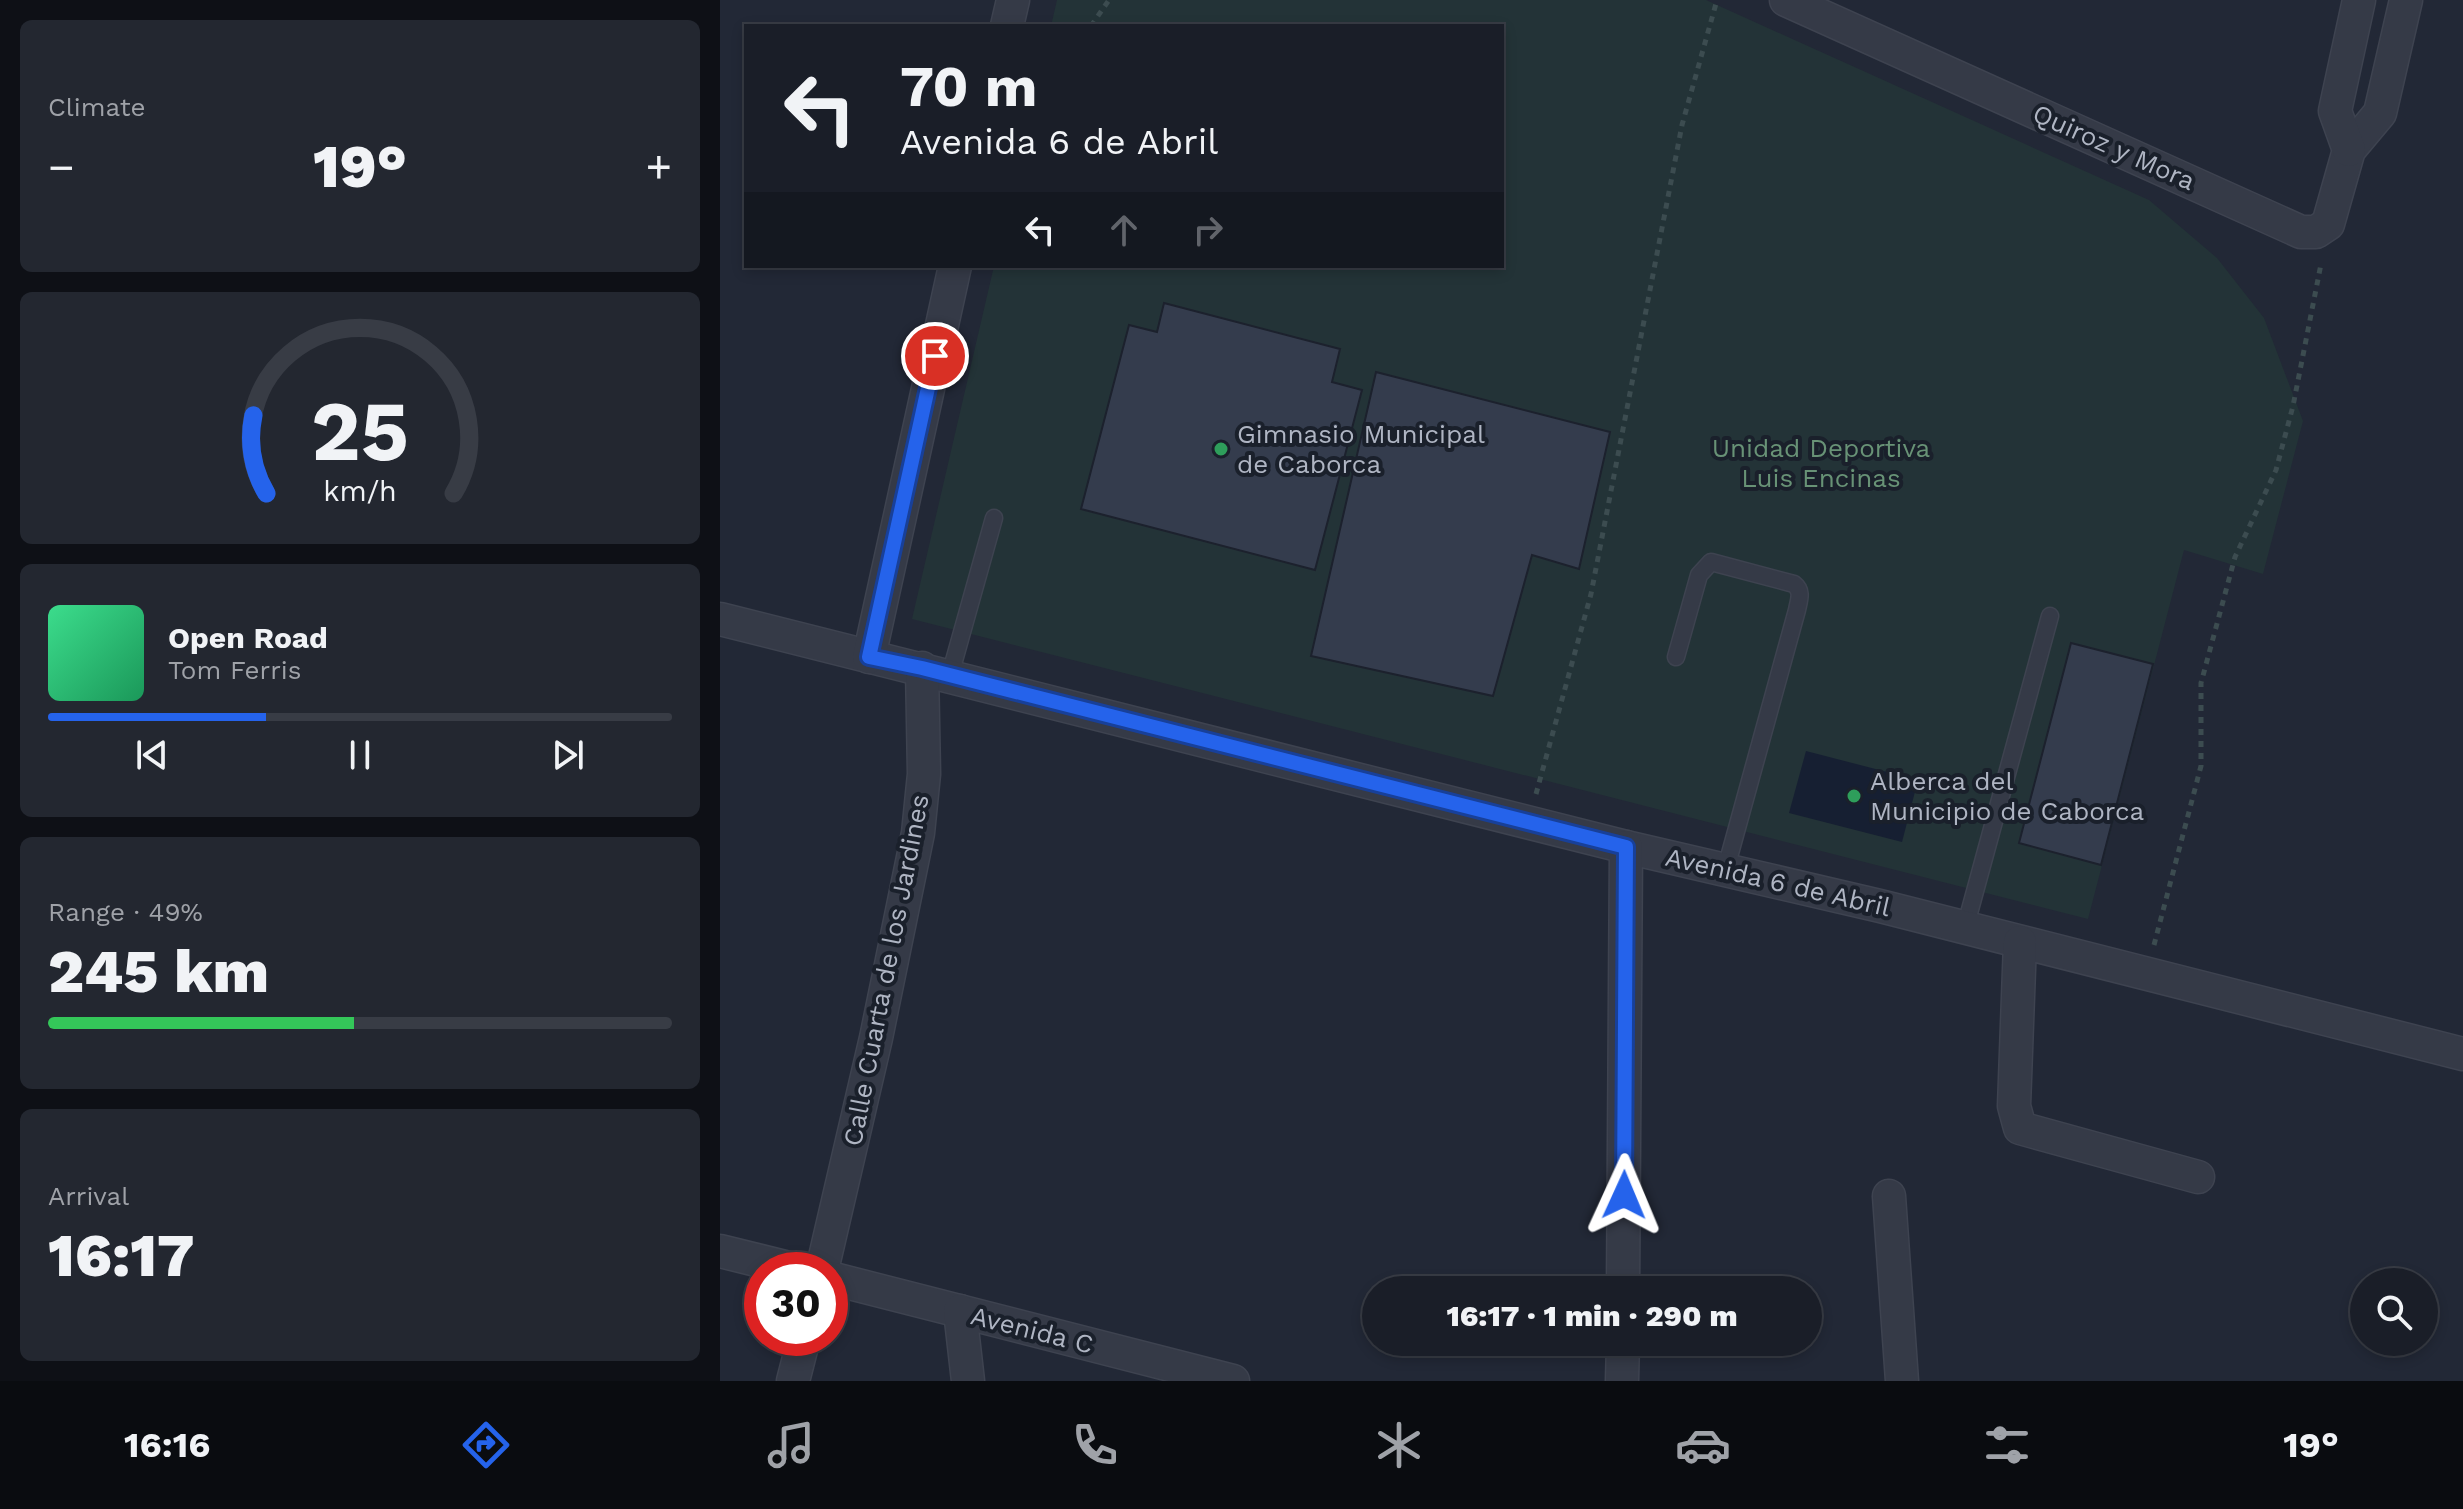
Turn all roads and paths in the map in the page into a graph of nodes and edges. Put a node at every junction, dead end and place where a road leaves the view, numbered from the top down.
1 (1013, 0) edge
2 (1109, 0) edge
3 (1717, 0) edge
4 (1786, 0) edge
5 (2359, 0) edge
6 (2406, 0) edge
7 (1848, 13) edge
8 (1007, 24) edge
9 (1092, 24) edge
10 (2349, 150) junction
11 (2328, 224) junction
12 (955, 268) edge
13 (994, 518) dead end
14 (2050, 616) dead end
15 (720, 619) edge
16 (869, 657) junction
17 (1676, 657) dead end
18 (936, 672) junction
19 (1529, 822) junction
20 (1626, 847) junction
21 (1726, 868) junction
22 (1965, 928) junction
23 (2020, 942) junction
24 (2146, 974) junction
25 (2463, 1054) edge
26 (2198, 1177) dead end
27 (1889, 1196) dead end
28 (720, 1251) edge
29 (826, 1252) edge
30 (744, 1257) edge
31 (1623, 1276) edge
32 (848, 1283) edge
33 (960, 1311) junction
34 (799, 1356) edge
35 (1623, 1356) edge
36 (1227, 1380) edge
37 (793, 1381) edge
38 (968, 1381) edge
39 (1622, 1381) edge
40 (1902, 1381) edge

1 - 8 street
2 - 9 path
3 - 19 path
4 - 7 street, Quiroz y Mora
5 - 10 street
6 - 10 street
7 - 11 street, Quiroz y Mora
10 - 11 street
11 - 24 path
12 - 16 street
13 - 18 lane
14 - 22 lane
15 - 16 street, Avenida 6 de Abril
16 - 18 street, Avenida 6 de Abril
17 - 21 lane
18 - 19 street, Avenida 6 de Abril
18 - 29 street, Calle Cuarta de los Jardines
19 - 20 street, Avenida 6 de Abril
20 - 21 street, Avenida 6 de Abril
20 - 31 street
21 - 22 street, Avenida 6 de Abril
22 - 23 street, Avenida 6 de Abril
23 - 24 street, Avenida 6 de Abril
23 - 26 street
24 - 25 street, Avenida 6 de Abril
27 - 40 street
28 - 30 street
32 - 33 street, Avenida C
33 - 36 street, Avenida C
33 - 38 street
34 - 37 street
35 - 39 street

